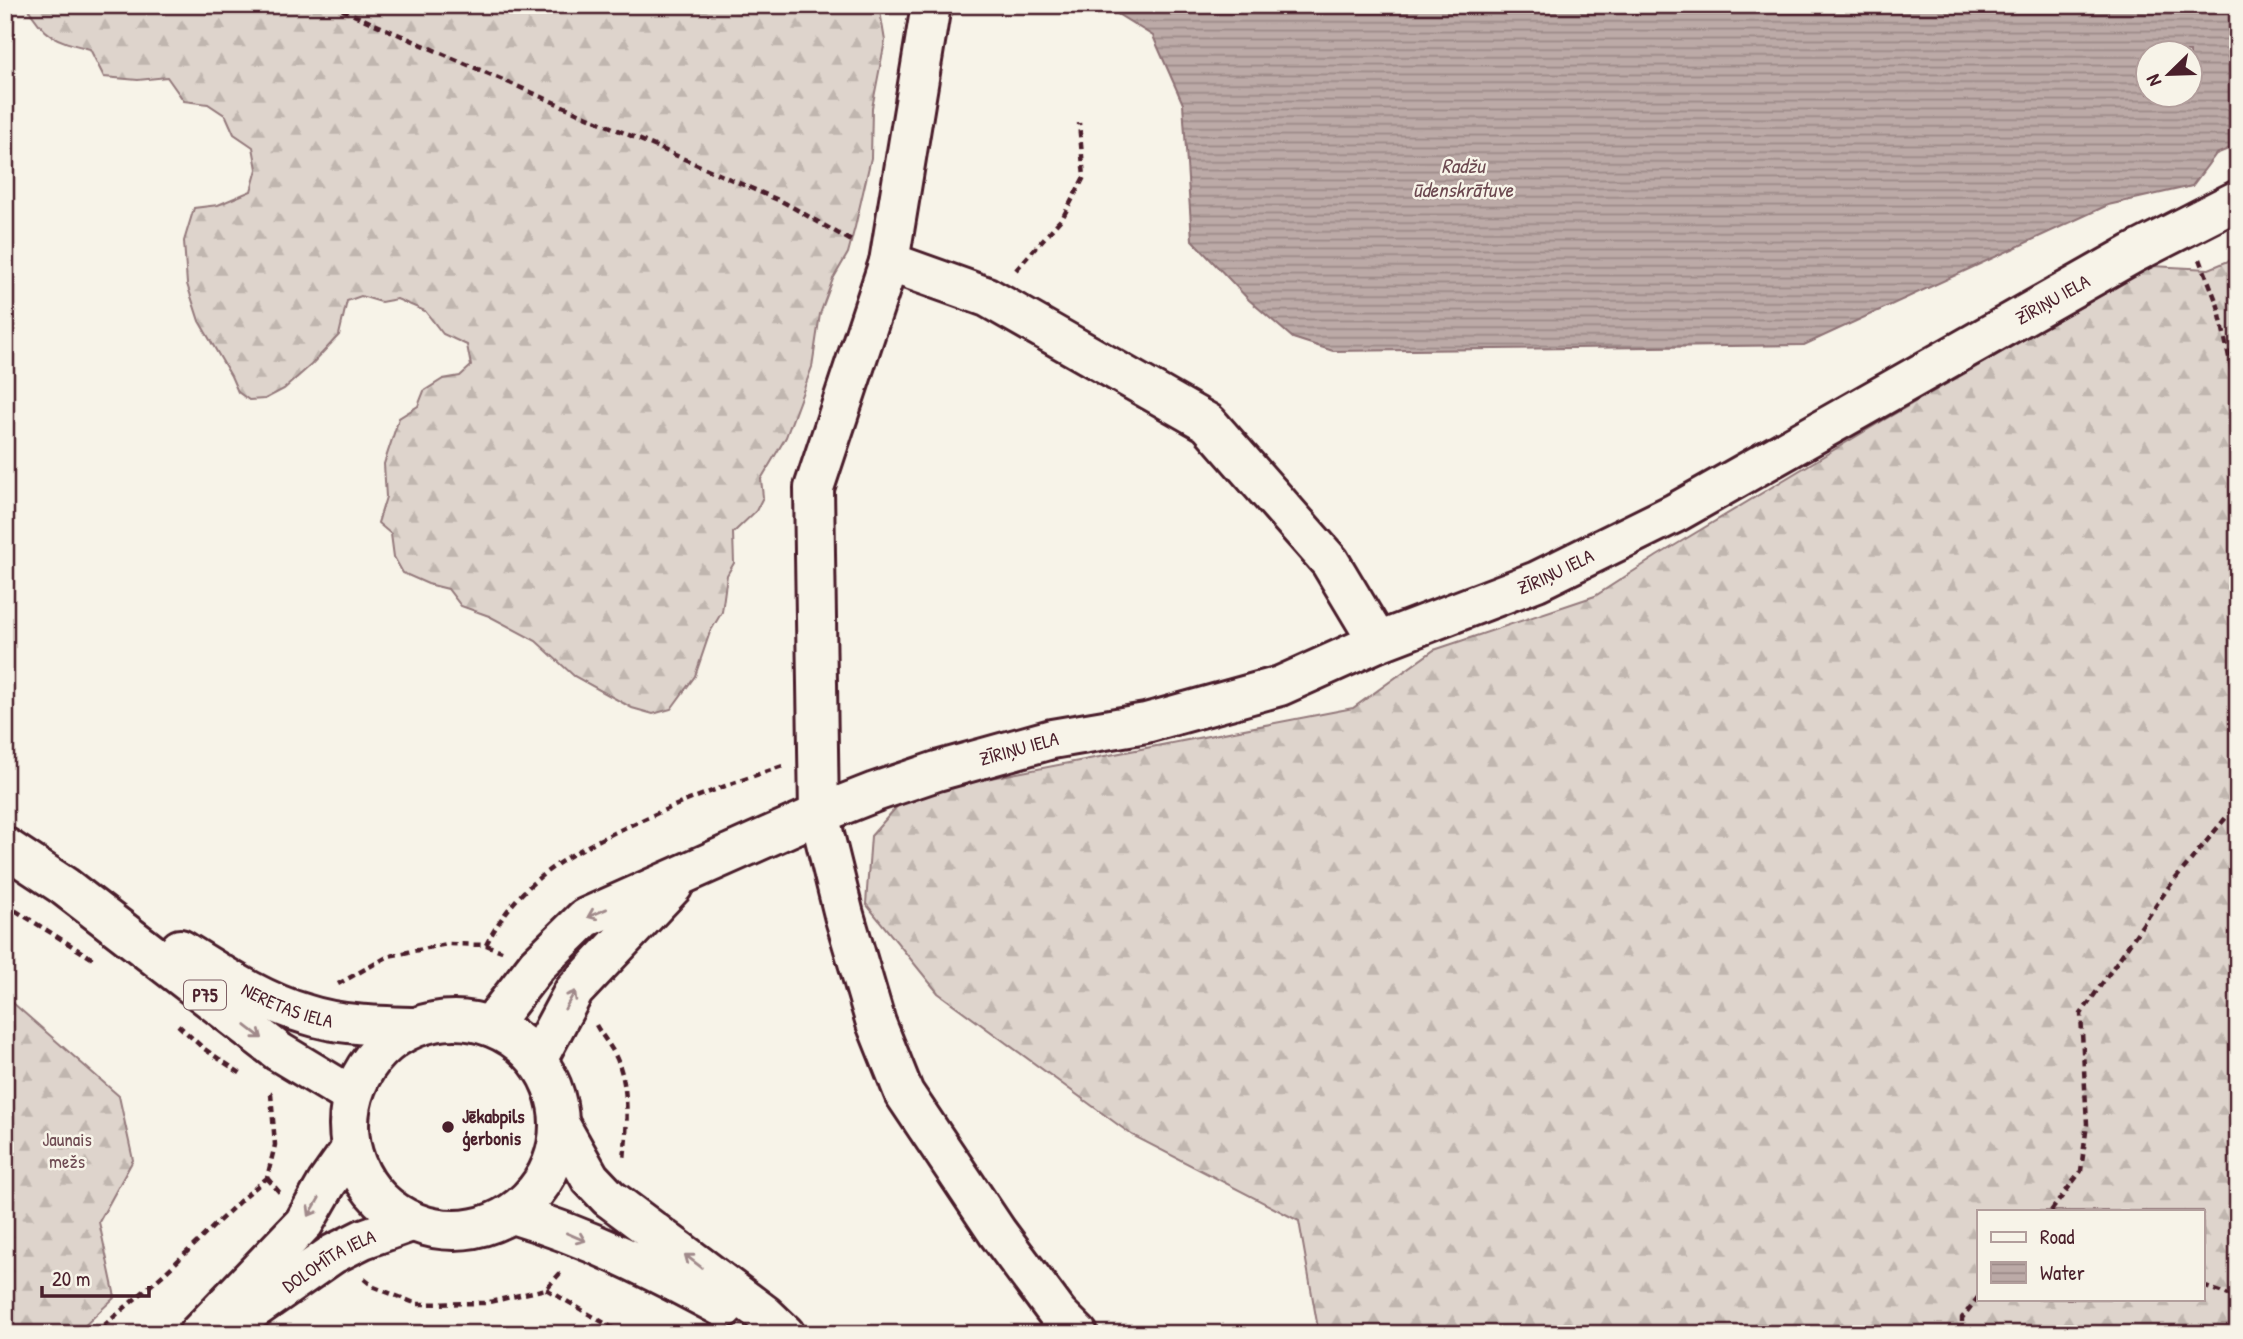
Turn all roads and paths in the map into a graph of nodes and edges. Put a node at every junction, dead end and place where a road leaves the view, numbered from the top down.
1 (331, 5) edge
2 (931, 5) edge
3 (1079, 123) dead end
4 (2238, 200) edge
5 (2187, 225) junction
6 (889, 262) junction
7 (1014, 272) dead end
8 (2238, 399) edge
9 (1378, 642) junction
10 (818, 754) junction
11 (2238, 803) edge
12 (819, 814) junction
13 (5, 847) edge
14 (682, 876) junction
15 (64, 886) junction
16 (5, 904) edge
17 (486, 945) junction
18 (101, 964) dead end
19 (537, 965) junction
20 (574, 991) junction
21 (307, 1015) junction
22 (169, 1017) dead end
23 (490, 1026) junction
24 (412, 1027) junction
25 (279, 1052) junction
26 (537, 1060) junction
27 (248, 1079) dead end
28 (260, 1087) dead end
29 (271, 1094) junction
30 (352, 1096) junction
31 (559, 1123) junction
32 (351, 1149) junction
33 (267, 1178) junction
34 (610, 1198) junction
35 (2052, 1210) edge
36 (512, 1214) junction
37 (411, 1222) junction
38 (304, 1223) junction
39 (587, 1242) junction
40 (332, 1254) junction
41 (2204, 1286) edge
42 (546, 1289) junction
43 (2238, 1298) edge
44 (1977, 1299) edge
45 (94, 1334) edge
46 (198, 1334) edge
47 (218, 1334) edge
48 (623, 1334) edge
49 (773, 1334) edge
50 (785, 1334) edge
51 (1078, 1334) edge
52 (1962, 1334) edge

1 - 6 path
2 - 6 street
3 - 7 path
4 - 5 street, ZĪRIŅU IELA
5 - 8 path
5 - 9 street, ZĪRIŅU IELA
6 - 9 street
6 - 10 street
9 - 12 street, ZĪRIŅU IELA
10 - 12 street
10 - 17 path
11 - 35 path
12 - 14 street, ZĪRIŅU IELA
12 - 51 street
13 - 15 street, NERETAS IELA / P75
14 -> 19 street
14 - 20 street
15 - 21 street, NERETAS IELA
15 -> 25 street, NERETAS IELA / P75
16 - 18 path
17 - 19 path
17 - 21 path
19 - 23 street
26 -> 20 street
20 - 34 path
21 - 24 street, NERETAS IELA
22 - 27 path
23 - 24 street
23 - 26 street
24 - 30 street
25 - 29 path
25 - 30 street, NERETAS IELA / P75
26 - 31 street
28 - 29 path
29 - 33 path
30 - 32 street
31 - 34 street
31 - 36 street
32 - 37 street
32 -> 38 street, DOLOMĪTA IELA
33 - 38 path
33 - 45 path
50 -> 34 street
36 - 37 street
36 -> 39 street
37 - 40 street, DOLOMĪTA IELA
38 - 46 street, DOLOMĪTA IELA
39 - 42 path
39 - 49 street
40 - 42 path
40 - 47 street, DOLOMĪTA IELA
41 - 43 path
42 - 48 path
44 - 52 path

